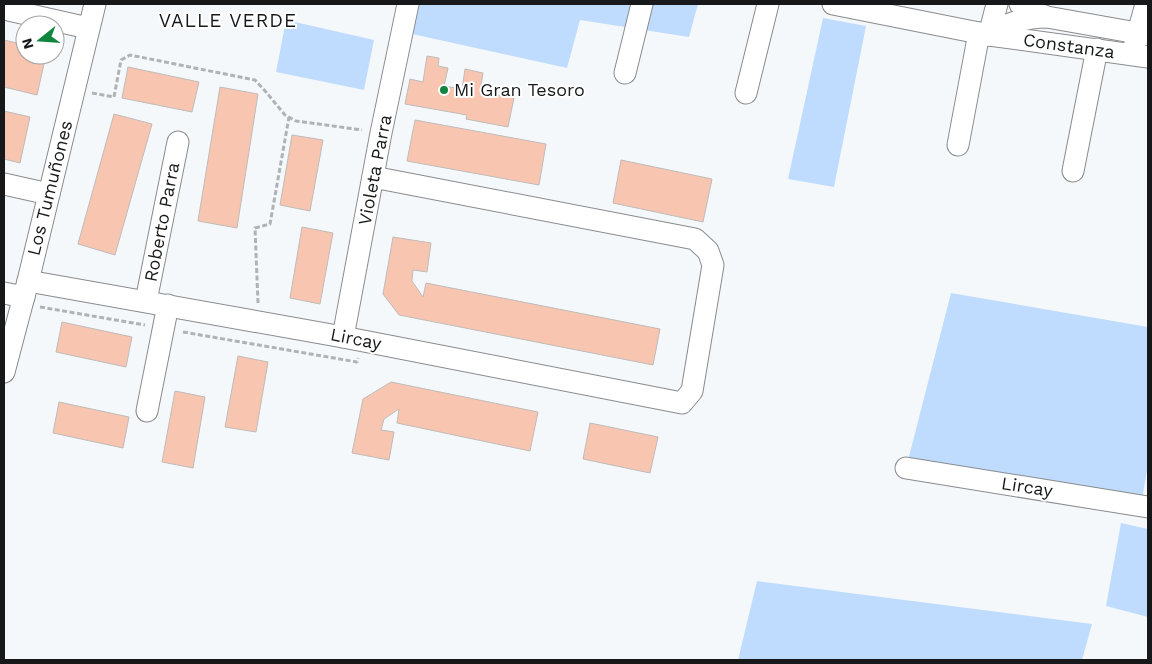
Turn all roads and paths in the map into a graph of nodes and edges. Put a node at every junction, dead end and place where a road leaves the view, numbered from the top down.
1 (95, 4) edge
2 (408, 4) edge
3 (642, 4) edge
4 (768, 4) edge
5 (832, 4) edge
6 (997, 4) edge
7 (1020, 4) edge
8 (1146, 4) edge
9 (4, 9) edge
10 (891, 10) edge
11 (1047, 17) junction
12 (88, 28) junction
13 (984, 34) junction
14 (1143, 34) edge
15 (1097, 49) junction
16 (1140, 56) edge
17 (625, 73) dead end
18 (74, 89) junction
19 (746, 93) dead end
20 (289, 117) junction
21 (381, 133) junction
22 (178, 142) dead end
23 (958, 145) dead end
24 (1073, 171) dead end
25 (373, 177) junction
26 (4, 184) edge
27 (48, 194) junction
28 (18, 290) edge
29 (146, 301) junction
30 (168, 306) junction
31 (258, 322) junction
32 (343, 337) junction
33 (4, 372) edge
34 (147, 412) dead end
35 (906, 468) dead end
36 (1148, 507) edge

1 - 12 street, Los Tumuñones
2 - 21 street, Violeta Parra
3 - 17 street
4 - 19 street
5 - 10 street, Constanza
6 - 13 street
7 - 11 street, Constanza
8 - 14 street
9 - 12 street
10 - 13 street, Constanza
11 - 13 street, Constanza
11 - 14 street, Constanza
12 - 18 street, Los Tumuñones
13 - 15 street, Constanza
13 - 23 street
14 - 16 street
15 - 16 street, Constanza
15 - 24 street
18 - 20 path
18 - 27 street, Los Tumuñones
20 - 21 path
20 - 31 path
21 - 25 street, Violeta Parra
22 - 29 street, Roberto Parra
25 - 32 street, Violeta Parra
25 - 32 street, Lircay
26 - 27 street
27 - 28 street, Los Tumuñones
28 - 29 street, Lircay
28 - 33 street, Los Tumuñones
29 - 30 street, Lircay
30 - 31 street, Lircay
30 - 34 street, Roberto Parra
31 - 32 street, Lircay
35 - 36 street, Lircay

